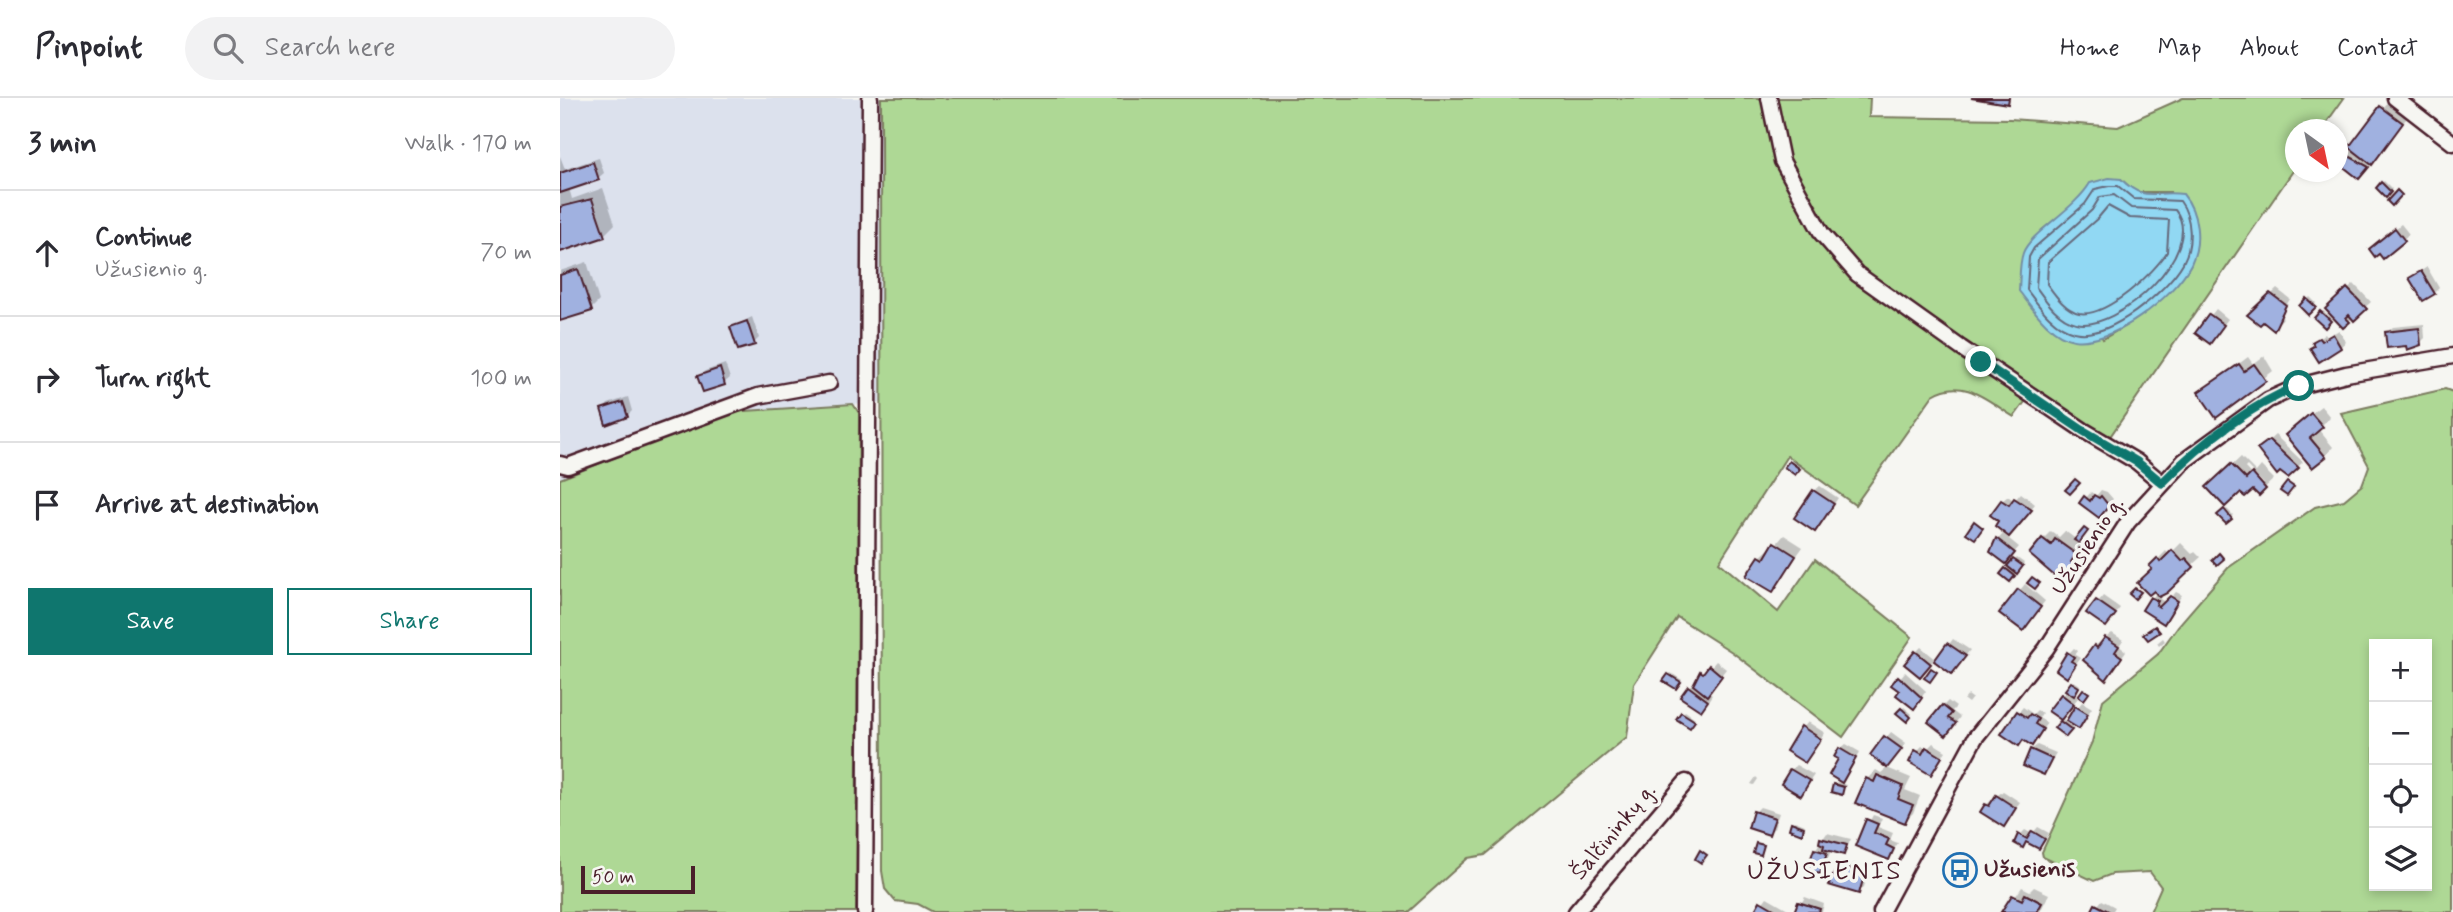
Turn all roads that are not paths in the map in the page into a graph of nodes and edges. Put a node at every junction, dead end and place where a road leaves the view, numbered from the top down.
1 (870, 98) edge
2 (1769, 98) edge
3 (2395, 98) edge
4 (2453, 143) edge
5 (2453, 356) edge
6 (829, 383) dead end
7 (560, 464) edge
8 (2162, 483) junction
9 (1686, 782) dead end
10 (865, 912) edge
11 (1576, 912) edge
12 (1881, 912) edge

1 - 10 street
2 - 8 street
3 - 4 street
5 - 8 street, Užusienio g.
6 - 7 street
8 - 12 street, Užusienio g.
9 - 11 street, Šalčininkų g.

